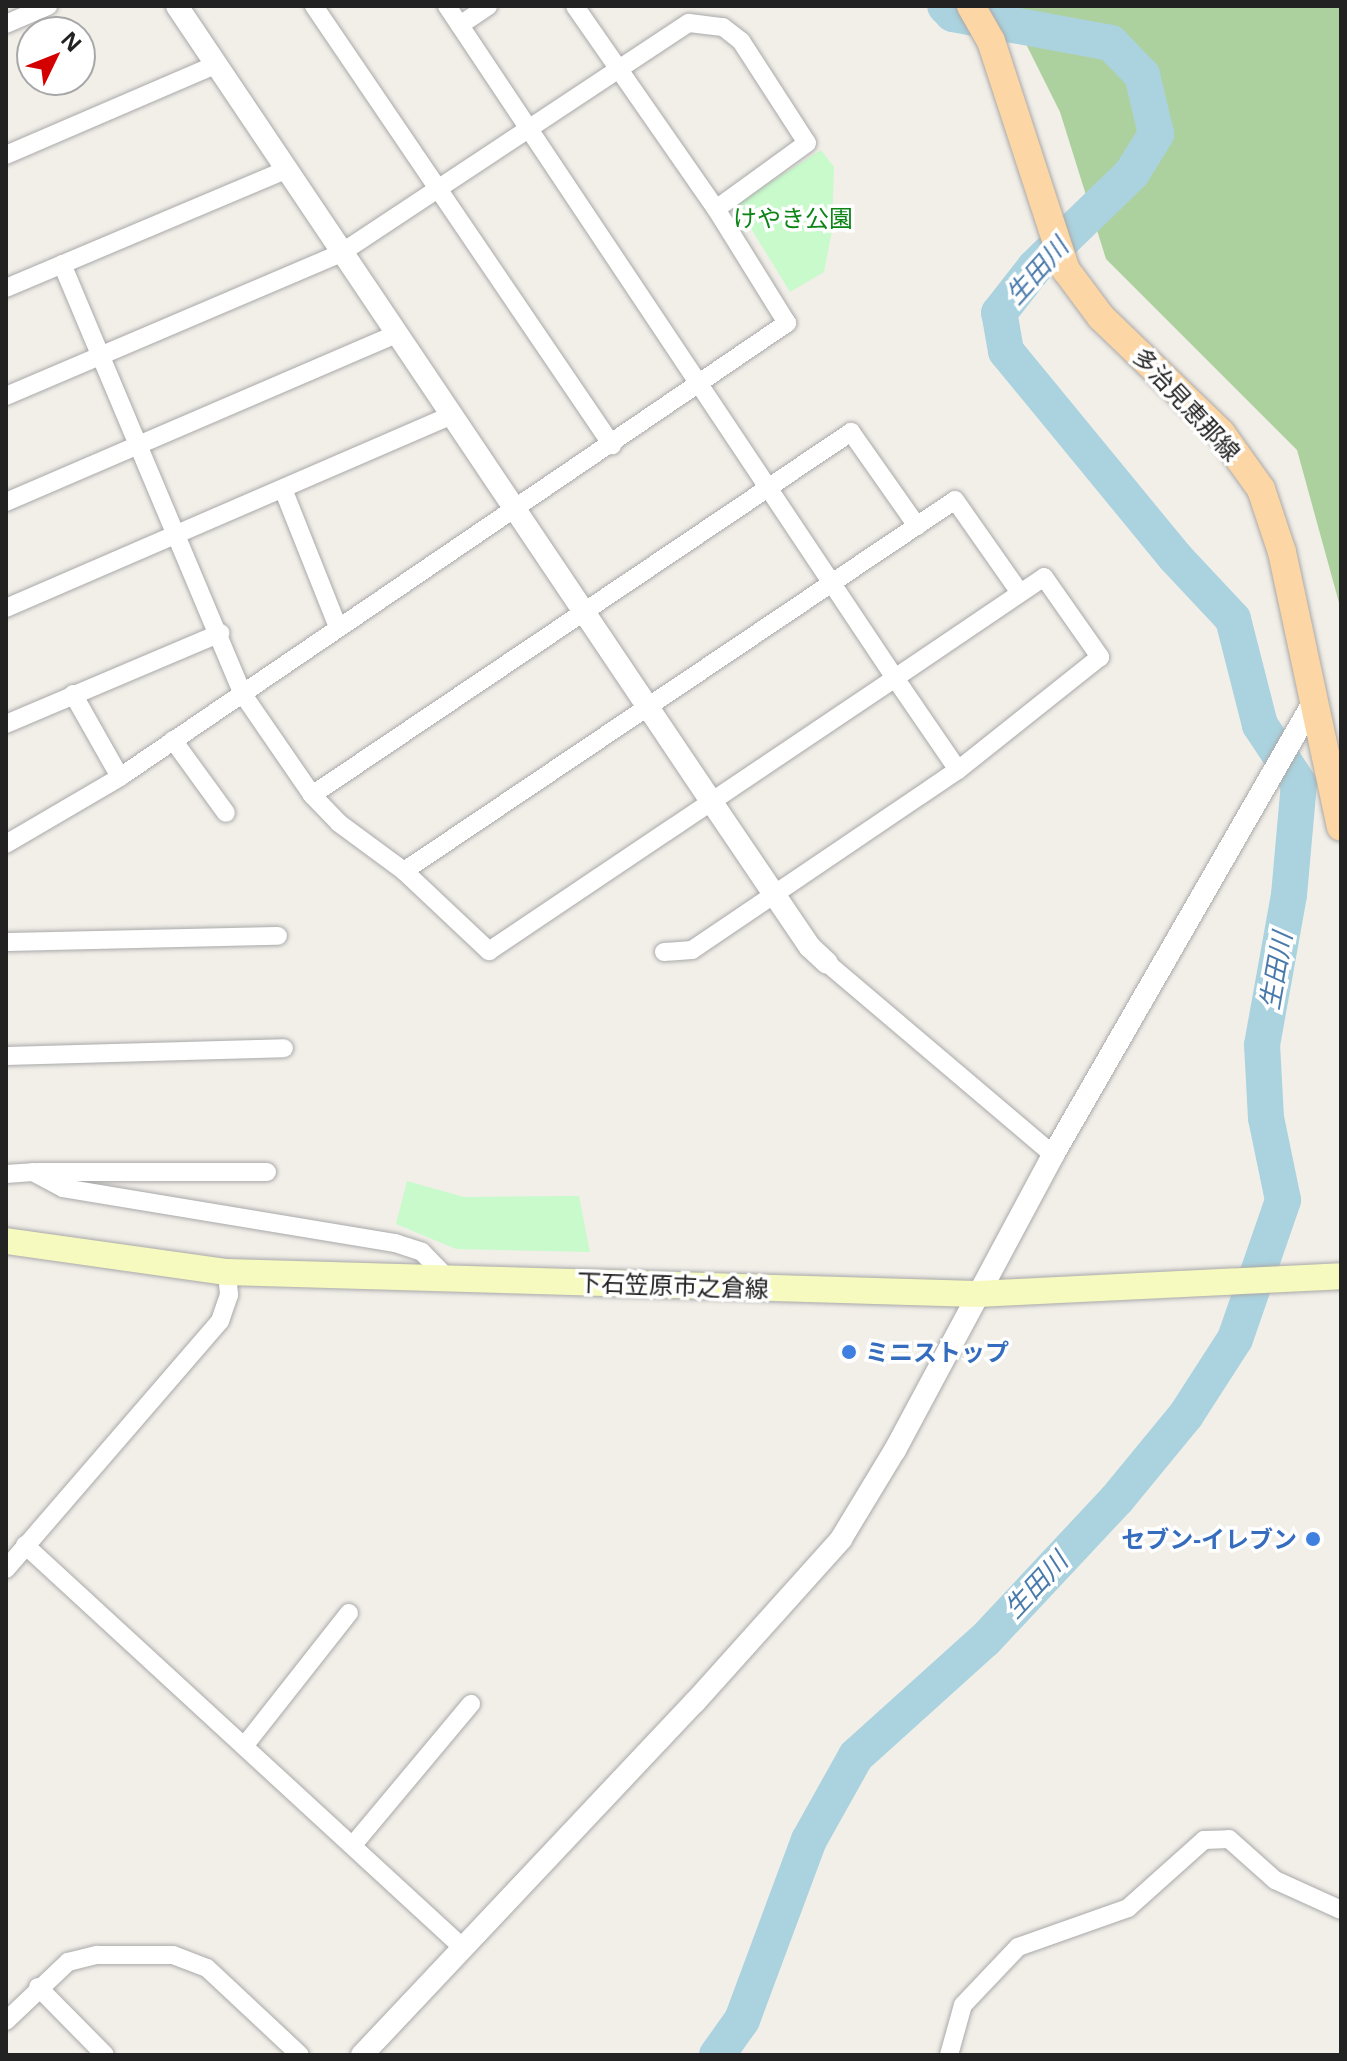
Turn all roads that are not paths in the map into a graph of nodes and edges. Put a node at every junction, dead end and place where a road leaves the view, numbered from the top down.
1 (48, 6) edge
2 (177, 6) edge
3 (314, 6) edge
4 (447, 6) edge
5 (488, 6) edge
6 (575, 6) edge
7 (971, 6) edge
8 (6, 24) edge
9 (460, 25) junction
10 (215, 65) junction
11 (618, 67) junction
12 (528, 128) junction
13 (6, 155) edge
14 (286, 170) junction
15 (437, 187) junction
16 (716, 209) junction
17 (341, 253) junction
18 (62, 264) junction
19 (6, 288) edge
20 (396, 334) junction
21 (98, 355) junction
22 (699, 383) junction
23 (6, 396) edge
24 (451, 415) junction
25 (140, 444) junction
26 (612, 445) junction
27 (769, 488) junction
28 (283, 489) junction
29 (6, 502) edge
30 (514, 509) junction
31 (917, 526) junction
32 (177, 533) junction
33 (832, 582) junction
34 (1020, 593) junction
35 (6, 608) edge
36 (586, 611) junction
37 (337, 625) junction
38 (220, 633) junction
39 (895, 678) junction
40 (242, 693) junction
41 (73, 694) junction
42 (1313, 703) junction
43 (650, 705) junction
44 (6, 724) edge
45 (173, 740) junction
46 (958, 770) junction
47 (120, 777) junction
48 (312, 795) junction
49 (711, 801) junction
50 (226, 813) dead end
51 (1341, 827) edge
52 (6, 844) edge
53 (404, 871) junction
54 (774, 893) junction
55 (278, 936) dead end
56 (6, 942) edge
57 (664, 952) dead end
58 (827, 963) joint
59 (284, 1048) dead end
60 (6, 1056) edge
61 (1053, 1155) junction
62 (33, 1172) junction
63 (267, 1172) dead end
64 (6, 1174) edge
65 (6, 1241) edge
66 (227, 1272) junction
67 (1341, 1276) edge
68 (447, 1278) junction
69 (977, 1294) junction
70 (25, 1545) junction
71 (6, 1569) edge
72 (349, 1613) dead end
73 (471, 1704) dead end
74 (245, 1745) junction
75 (353, 1845) junction
76 (1341, 1910) edge
77 (462, 1947) junction
78 (38, 1987) junction
79 (6, 2021) edge
80 (105, 2055) edge
81 (300, 2055) edge
82 (362, 2055) edge
83 (949, 2055) edge

1 - 8 street
2 - 10 street
3 - 15 street
4 - 9 street
5 - 9 street
6 - 11 street
7 - 42 main road, 多治見恵那線
9 - 12 street
10 - 13 street
10 - 14 street
11 - 12 street
11 - 16 street
11 - 16 street
12 - 15 street
12 - 22 street
14 - 17 street
14 - 18 street
15 - 17 street
15 - 26 street
16 - 22 street
17 - 20 street
17 - 21 street
18 - 19 street
18 - 21 street
20 - 24 street
20 - 25 street
21 - 23 street
21 - 25 street
22 - 26 street
22 - 27 street
24 - 28 street
24 - 30 street
25 - 29 street
25 - 32 street
26 - 30 street
27 - 31 street
27 - 33 street
27 - 36 street
28 - 32 street
28 - 37 street
30 - 36 street
30 - 37 street
31 - 33 street
31 - 34 street
32 - 35 street
32 - 38 street
33 - 39 street
33 - 43 street
34 - 39 street
34 - 46 street
36 - 43 street
36 - 48 street
37 - 40 street
38 - 40 street
38 - 41 street
39 - 46 street
39 - 49 street
40 - 45 street
40 - 48 street
41 - 44 street
41 - 47 street
42 - 51 main road, 多治見恵那線
42 - 61 street
43 - 49 street
43 - 53 street
45 - 47 street
45 - 50 street
46 - 54 street
47 - 52 street
48 - 53 street
49 - 53 street
49 - 54 street
54 - 57 street
54 - 58 street
55 - 56 street
58 - 61 street
59 - 60 street
61 - 69 street
62 - 63 street
62 - 64 street
62 - 68 street
65 - 66 main road, 下石笠原市之倉線
66 - 68 main road, 下石笠原市之倉線
66 - 70 street
67 - 69 main road, 下石笠原市之倉線
68 - 69 main road, 下石笠原市之倉線
69 - 77 street
70 - 71 street
70 - 74 street
72 - 74 street
73 - 75 street
74 - 75 street
75 - 77 street
76 - 83 street
77 - 82 street
78 - 79 street
78 - 80 street
78 - 81 street

